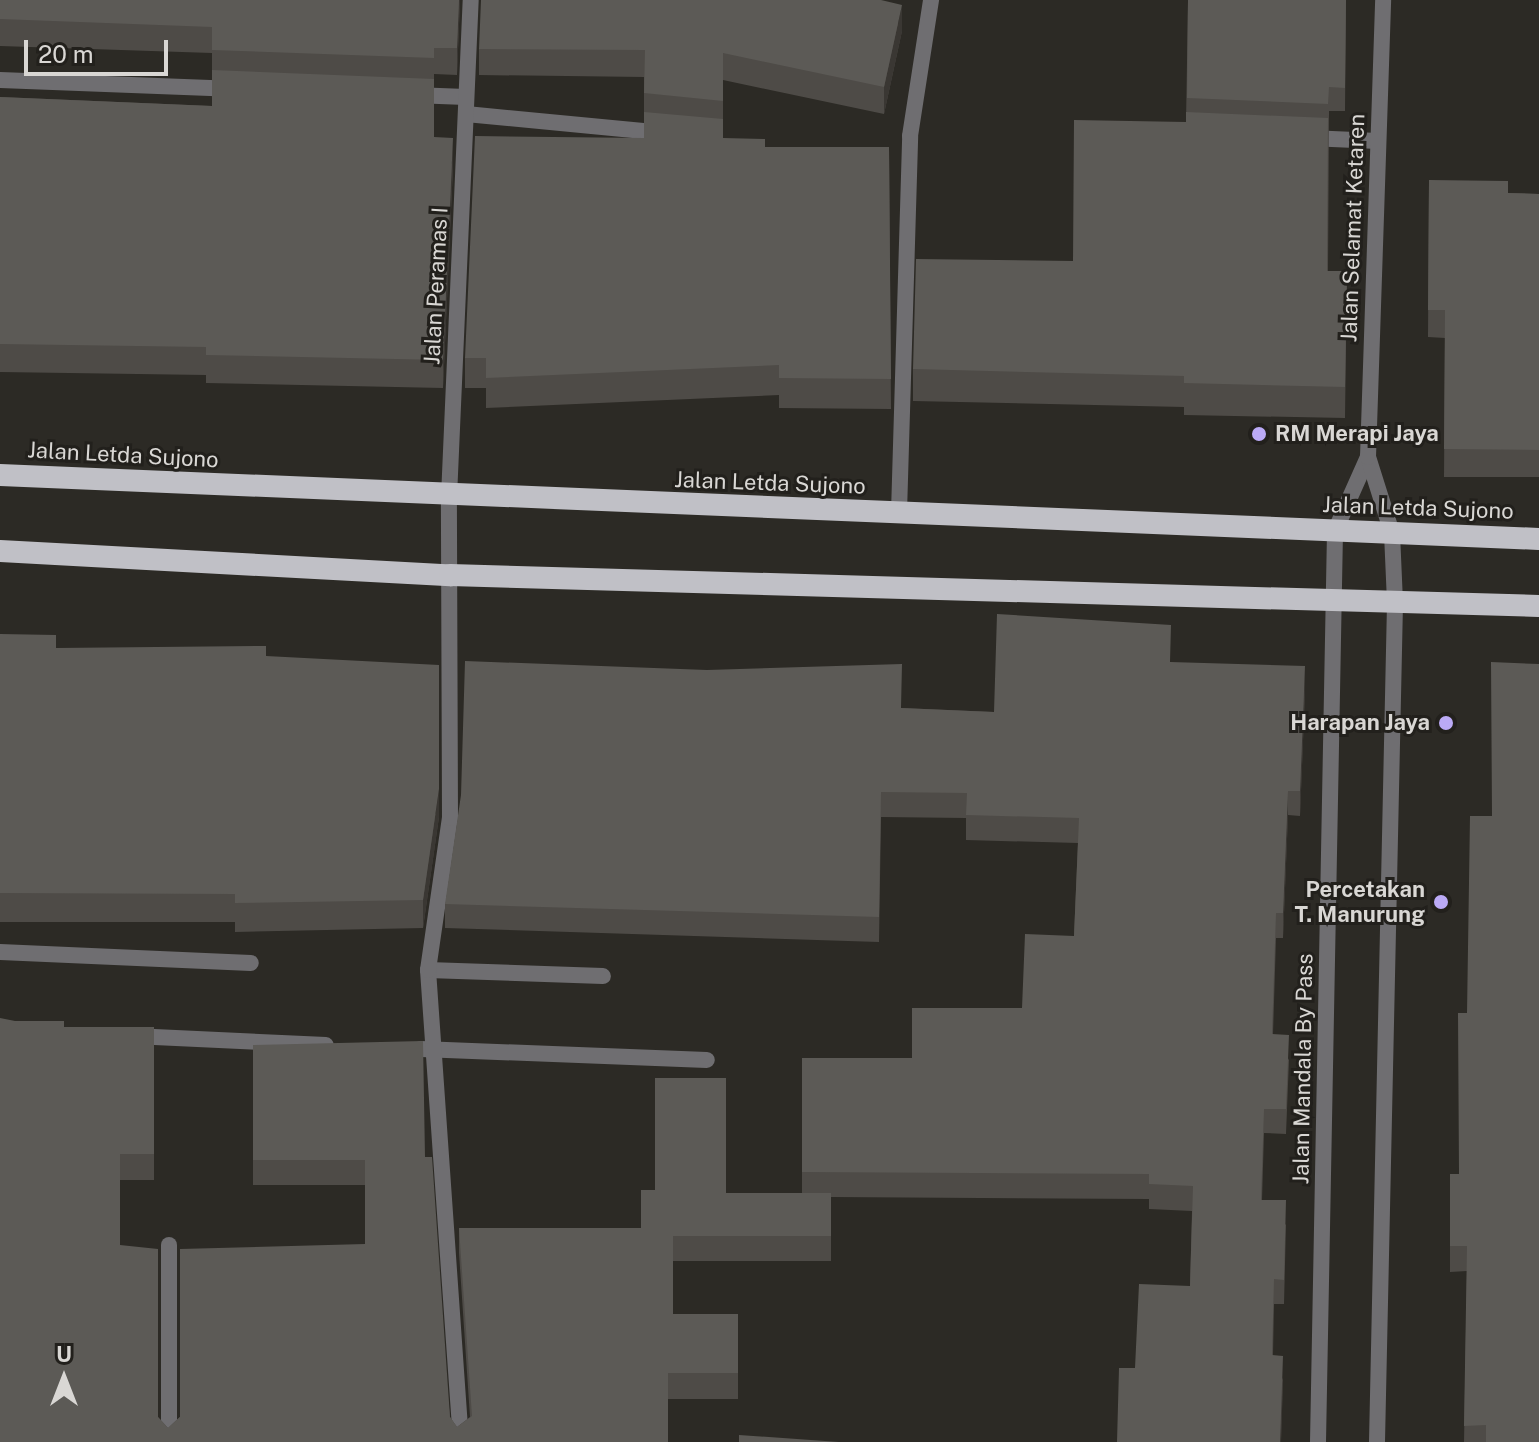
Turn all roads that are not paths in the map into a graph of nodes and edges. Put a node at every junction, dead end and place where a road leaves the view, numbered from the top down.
1 (471, 0) edge
2 (931, 0) edge
3 (1383, 0) edge
4 (0, 80) edge
5 (248, 89) edge
6 (387, 94) edge
7 (466, 105) junction
8 (685, 135) edge
9 (1284, 137) edge
10 (1378, 141) junction
11 (1368, 457) junction
12 (0, 475) edge
13 (449, 497) junction
14 (899, 513) junction
15 (1335, 531) junction
16 (1392, 533) junction
17 (1539, 539) edge
18 (0, 551) edge
19 (450, 575) junction
20 (1333, 601) junction
21 (1395, 602) junction
22 (1539, 606) edge
23 (0, 952) edge
24 (251, 963) dead end
25 (428, 970) junction
26 (603, 976) dead end
27 (106, 1035) edge
28 (352, 1046) edge
29 (398, 1048) edge
30 (429, 1049) junction
31 (707, 1060) dead end
32 (169, 1245) dead end
33 (169, 1442) edge
34 (461, 1442) edge
35 (1318, 1442) edge
36 (1377, 1442) edge

1 - 7 street, Jalan Peramas I
2 - 14 street
3 - 10 street, Jalan Selamat Ketaren
4 - 5 street
6 - 7 street
7 - 8 street
7 - 13 street, Jalan Peramas I
9 - 10 street
10 - 11 street, Jalan Selamat Ketaren
11 - 15 street, Jalan Selamat Ketaren
11 - 16 street, Jalan Selamat Ketaren
12 - 13 highway, Jalan Letda Sujono
13 - 14 highway, Jalan Letda Sujono
13 - 19 street, Jalan Peramas I
14 - 15 highway, Jalan Letda Sujono
15 - 16 highway, Jalan Letda Sujono
15 - 20 street, Jalan Selamat Ketaren
16 - 17 highway, Jalan Letda Sujono
16 - 21 street, Jalan Selamat Ketaren
18 - 19 highway
19 - 20 highway
19 - 25 street, Jalan Peramas I
20 - 21 highway
20 - 35 street, Jalan Mandala By Pass
21 - 22 highway
21 - 36 street
23 - 24 street
25 - 26 street
25 - 30 street, Jalan Peramas I
27 - 28 street
29 - 30 street
30 - 31 street
30 - 34 street, Jalan Peramas I
32 - 33 street

